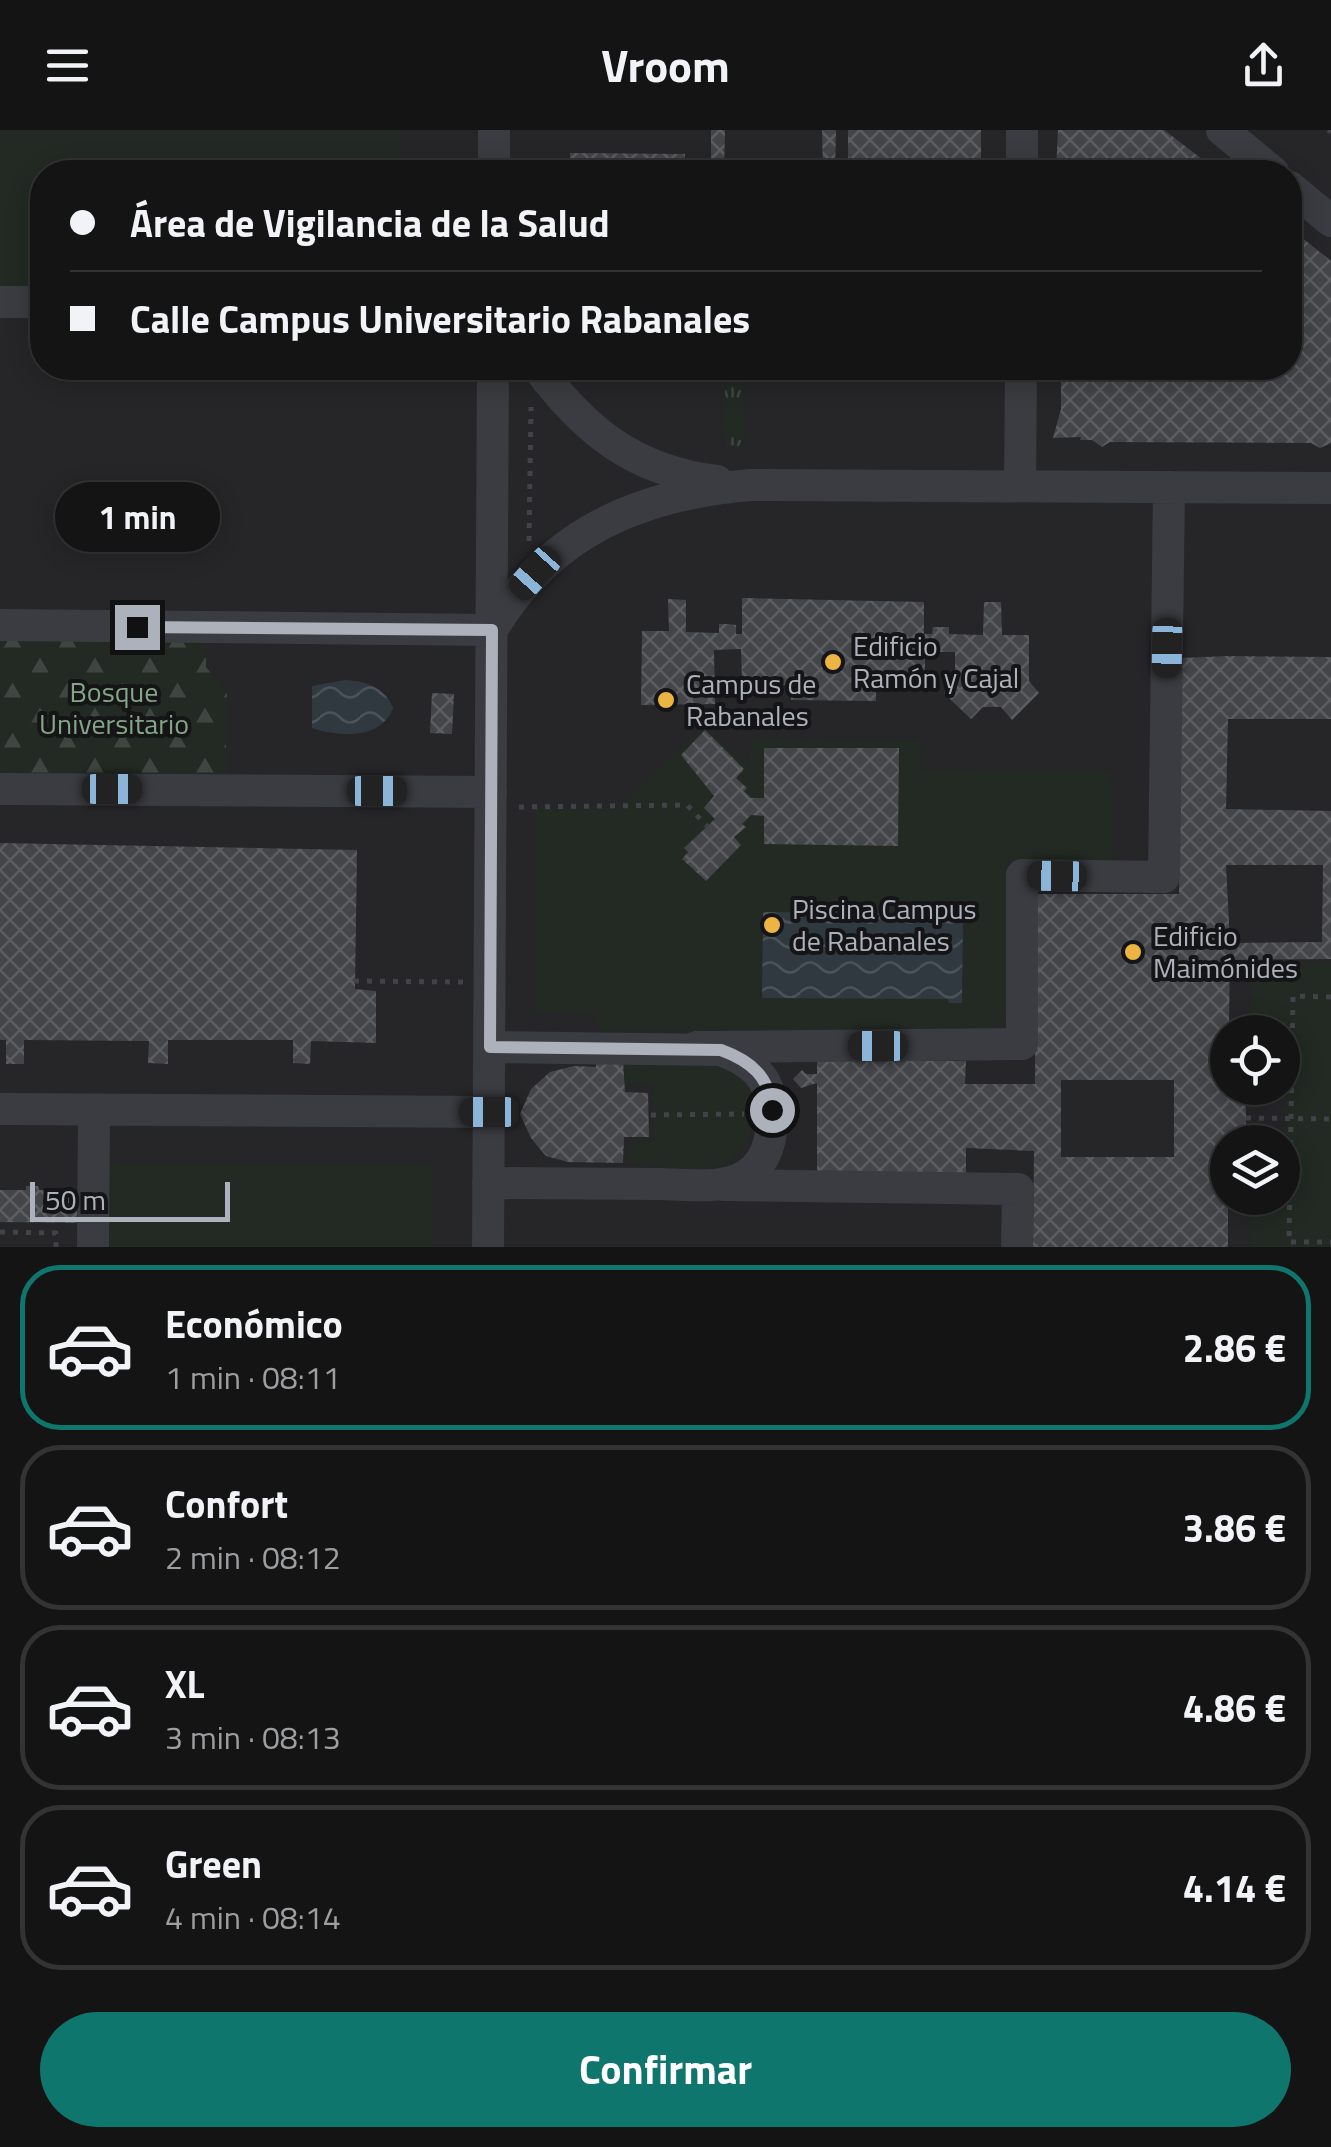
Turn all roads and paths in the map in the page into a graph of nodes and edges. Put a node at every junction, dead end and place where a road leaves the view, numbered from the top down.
1 (494, 130) edge
2 (1022, 130) edge
3 (1222, 130) edge
4 (494, 160) edge
5 (1022, 160) edge
6 (1258, 160) edge
7 (1302, 197) edge
8 (1331, 221) edge
9 (0, 302) edge
10 (30, 302) edge
11 (493, 380) edge
12 (534, 380) edge
13 (536, 380) edge
14 (1021, 380) edge
15 (751, 486) junction
16 (1020, 486) junction
17 (1169, 487) junction
18 (1331, 488) edge
19 (530, 543) dead end
20 (0, 626) edge
21 (492, 630) junction
22 (0, 788) edge
23 (491, 799) junction
24 (707, 826) dead end
25 (354, 981) dead end
26 (490, 982) junction
27 (1331, 996) edge
28 (490, 1047) junction
29 (697, 1047) junction
30 (0, 1109) edge
31 (94, 1110) junction
32 (489, 1112) junction
33 (651, 1115) dead end
34 (772, 1115) junction
35 (1246, 1118) dead end
36 (1291, 1118) junction
37 (1331, 1119) edge
38 (488, 1183) junction
39 (695, 1184) junction
40 (0, 1232) edge
41 (1331, 1242) edge
42 (56, 1247) edge
43 (92, 1247) edge
44 (488, 1247) edge
45 (1017, 1247) edge

1 - 4 street
2 - 5 street
3 - 6 street
7 - 8 street
9 - 10 street
11 - 21 street
12 - 19 path
13 - 15 street
14 - 16 street
15 - 16 street
15 - 21 street
16 - 17 street
17 - 18 street
17 - 29 street
20 - 21 street
21 - 23 street
22 - 23 street
23 - 24 path
23 - 26 street
25 - 26 path
26 - 28 street
27 - 36 path
28 - 29 street
28 - 32 street
29 - 34 street
30 - 31 street
31 - 32 street
31 - 43 street
32 - 38 street
33 - 34 path
34 - 39 street
35 - 36 path
36 - 37 path
36 - 41 path
38 - 39 street
38 - 44 street
39 - 45 street
40 - 42 path

